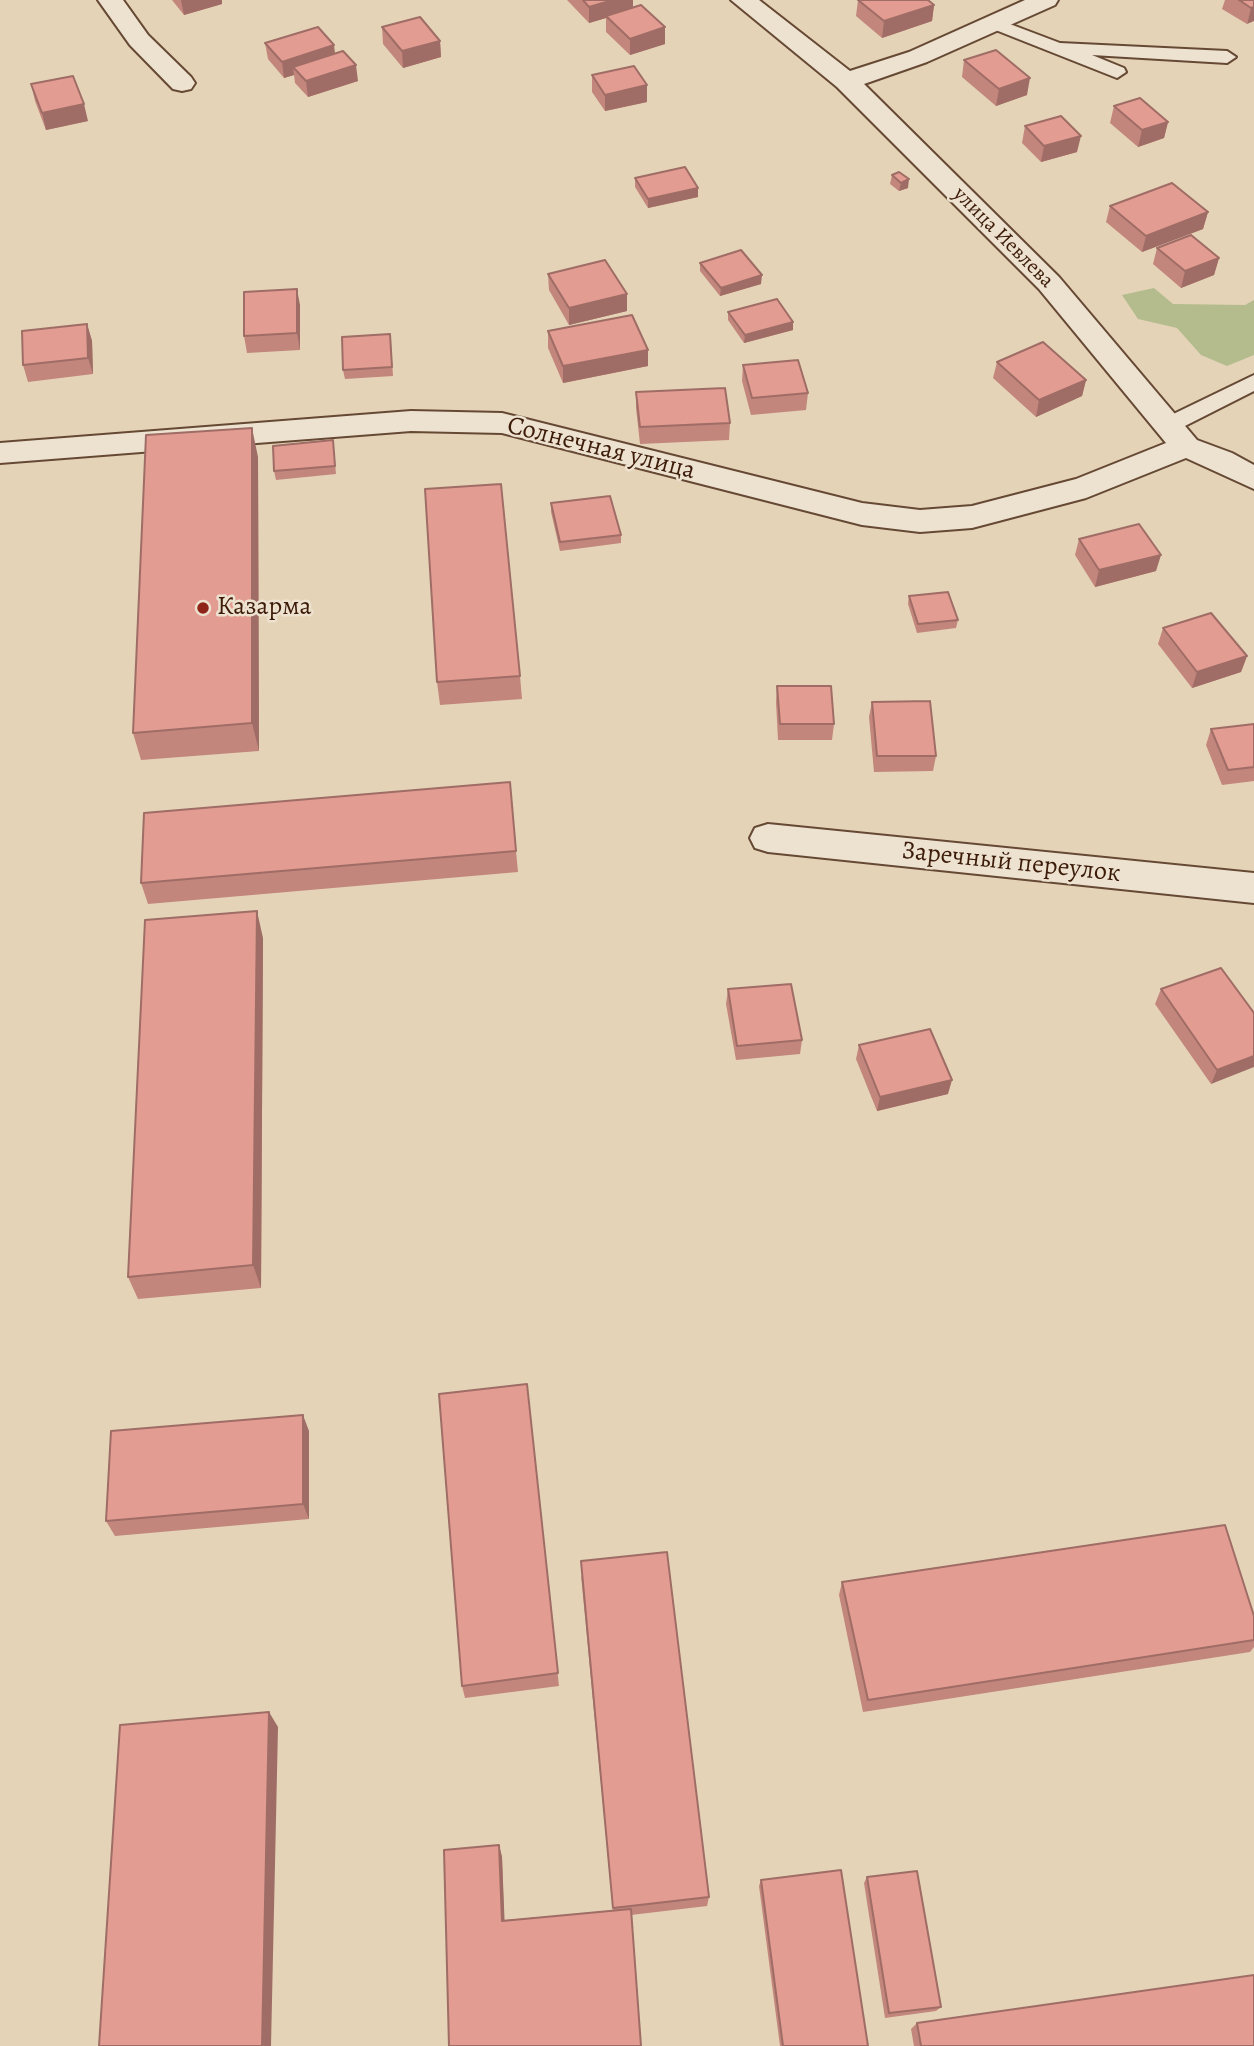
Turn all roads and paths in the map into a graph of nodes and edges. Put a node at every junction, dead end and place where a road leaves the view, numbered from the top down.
1 (110, 0) edge
2 (743, 0) edge
3 (1046, 0) edge
4 (994, 23) junction
5 (1056, 48) junction
6 (1227, 57) dead end
7 (1117, 72) dead end
8 (846, 81) junction
9 (182, 83) dead end
10 (1254, 382) edge
11 (1178, 436) junction
12 (1254, 452) edge
13 (0, 453) edge
14 (1221, 460) junction
15 (1254, 478) edge
16 (768, 838) dead end
17 (1254, 888) edge

1 - 9 street
2 - 8 street, улица Иевлева
3 - 4 street
4 - 5 lane
4 - 8 street
5 - 6 lane
5 - 7 lane
8 - 11 street, улица Иевлева
10 - 11 lane
11 - 13 street, Солнечная улица
11 - 14 street, улица Иевлева
12 - 14 street
14 - 15 street, улица Иевлева
16 - 17 street, Заречный переулок

